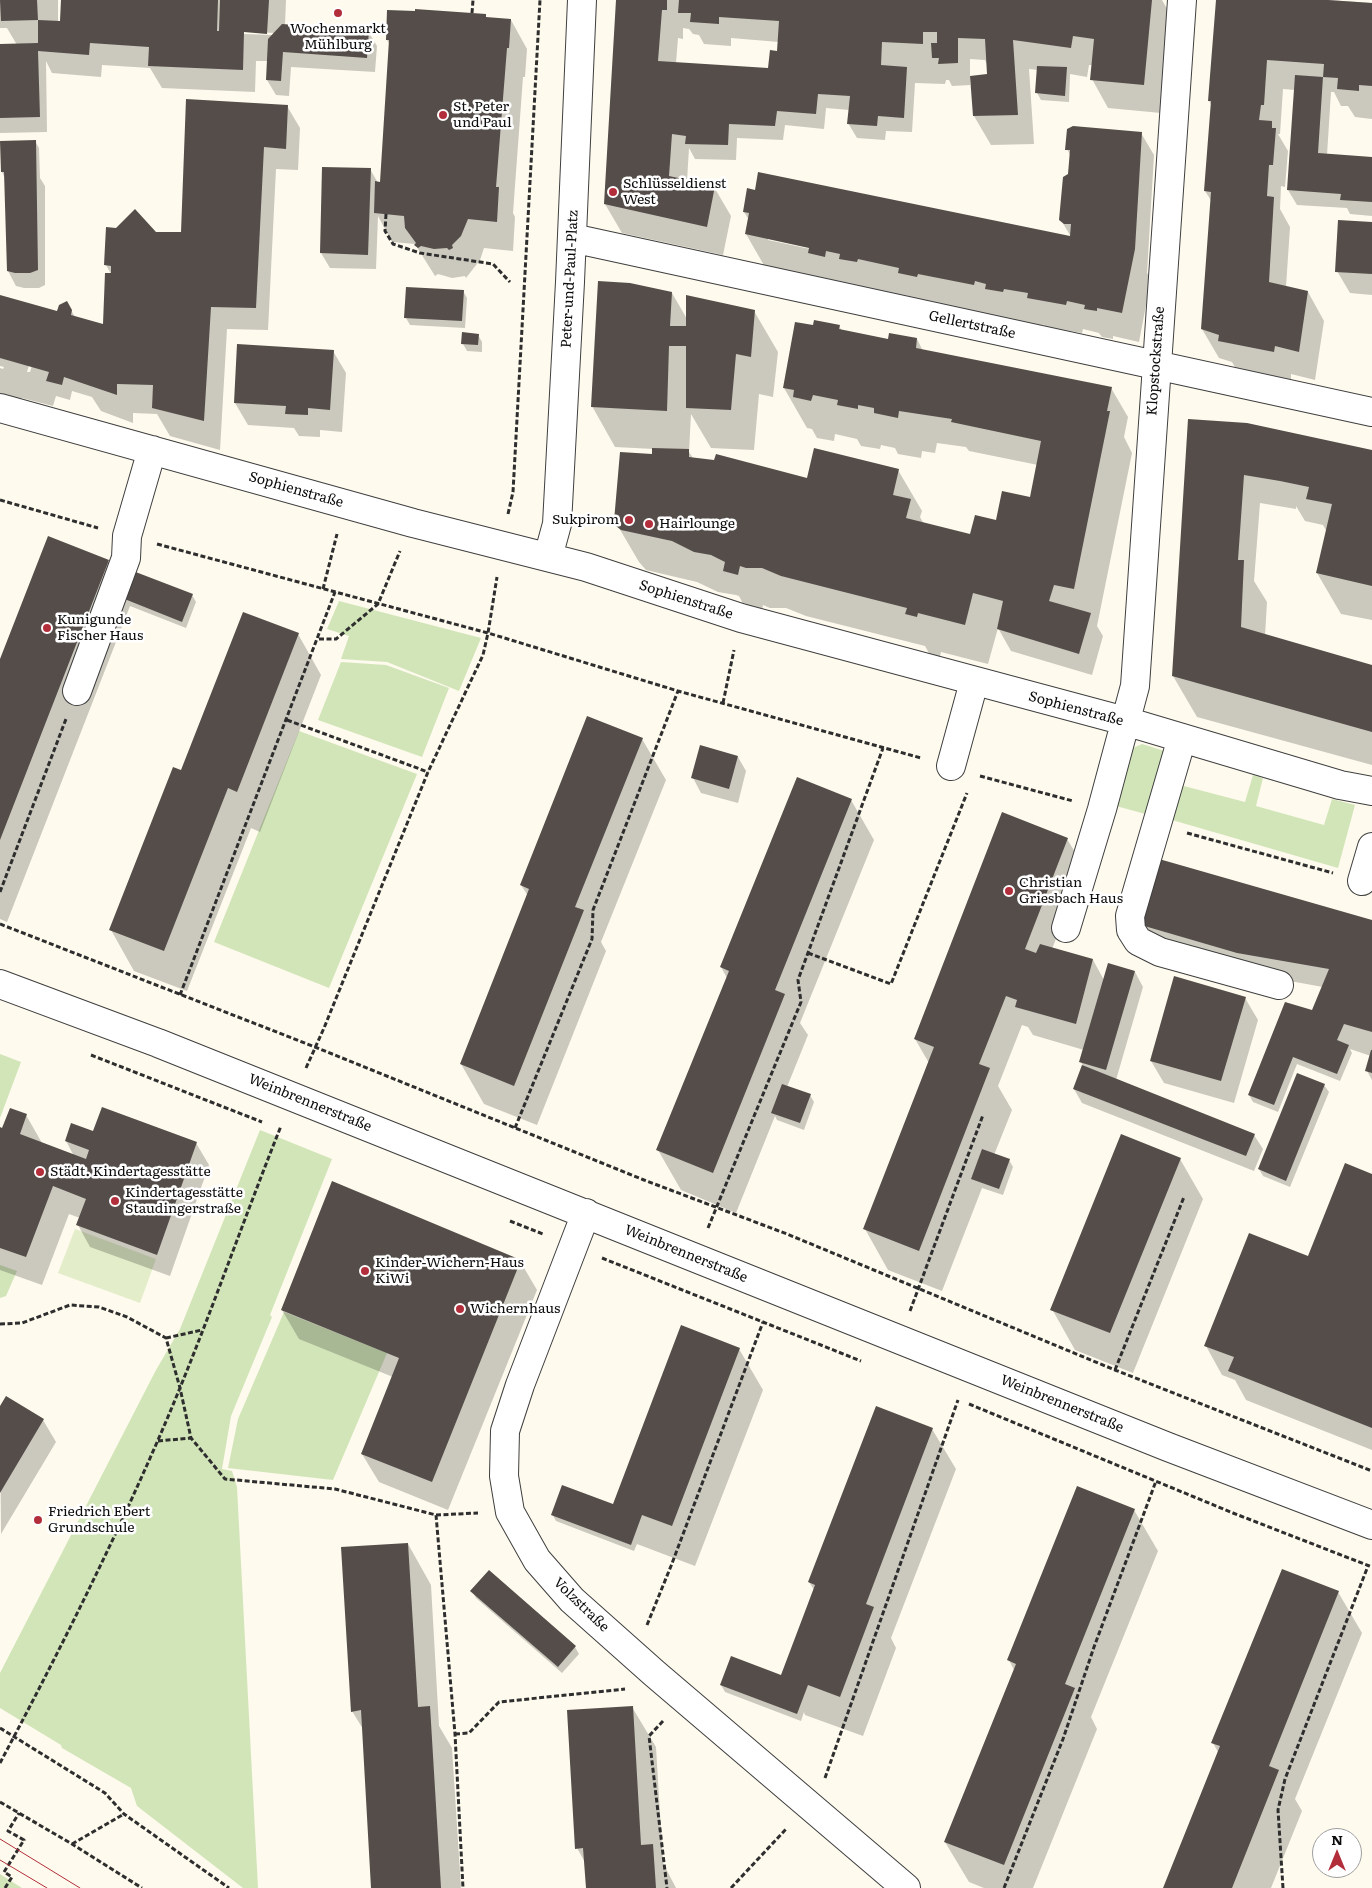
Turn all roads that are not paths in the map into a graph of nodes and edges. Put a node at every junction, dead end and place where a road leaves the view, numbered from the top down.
1 (582, 0) edge
2 (1182, 0) edge
3 (572, 238) junction
4 (1156, 366) junction
5 (0, 408) edge
6 (1372, 412) edge
7 (152, 450) junction
8 (548, 557) junction
9 (974, 682) junction
10 (77, 691) road end
11 (1125, 721) junction
12 (1182, 738) junction
13 (963, 770) road end
14 (1372, 791) edge
15 (1372, 847) edge
16 (1362, 881) road end
17 (1066, 928) dead end
18 (0, 984) edge
19 (1279, 985) dead end
20 (586, 1213) junction
21 (1372, 1525) edge
22 (906, 1888) edge

1 - 3 street, Peter-und-Paul-Platz
2 - 4 street, Klopstockstraße
3 - 4 street, Gellertstraße
3 - 8 street, Peter-und-Paul-Platz
4 - 6 street, Gellertstraße
4 - 11 street, Klopstockstraße
5 - 7 street, Sophienstraße
7 - 8 street, Sophienstraße
7 - 10 street
8 - 9 street, Sophienstraße
9 - 11 street, Sophienstraße
9 - 13 street
11 - 12 street, Sophienstraße
11 - 17 street, Klopstockstraße
12 - 14 street, Sophienstraße
12 - 19 street
15 - 16 street
18 - 20 street, Weinbrennerstraße
20 - 21 street, Weinbrennerstraße
20 - 22 street, Volzstraße

